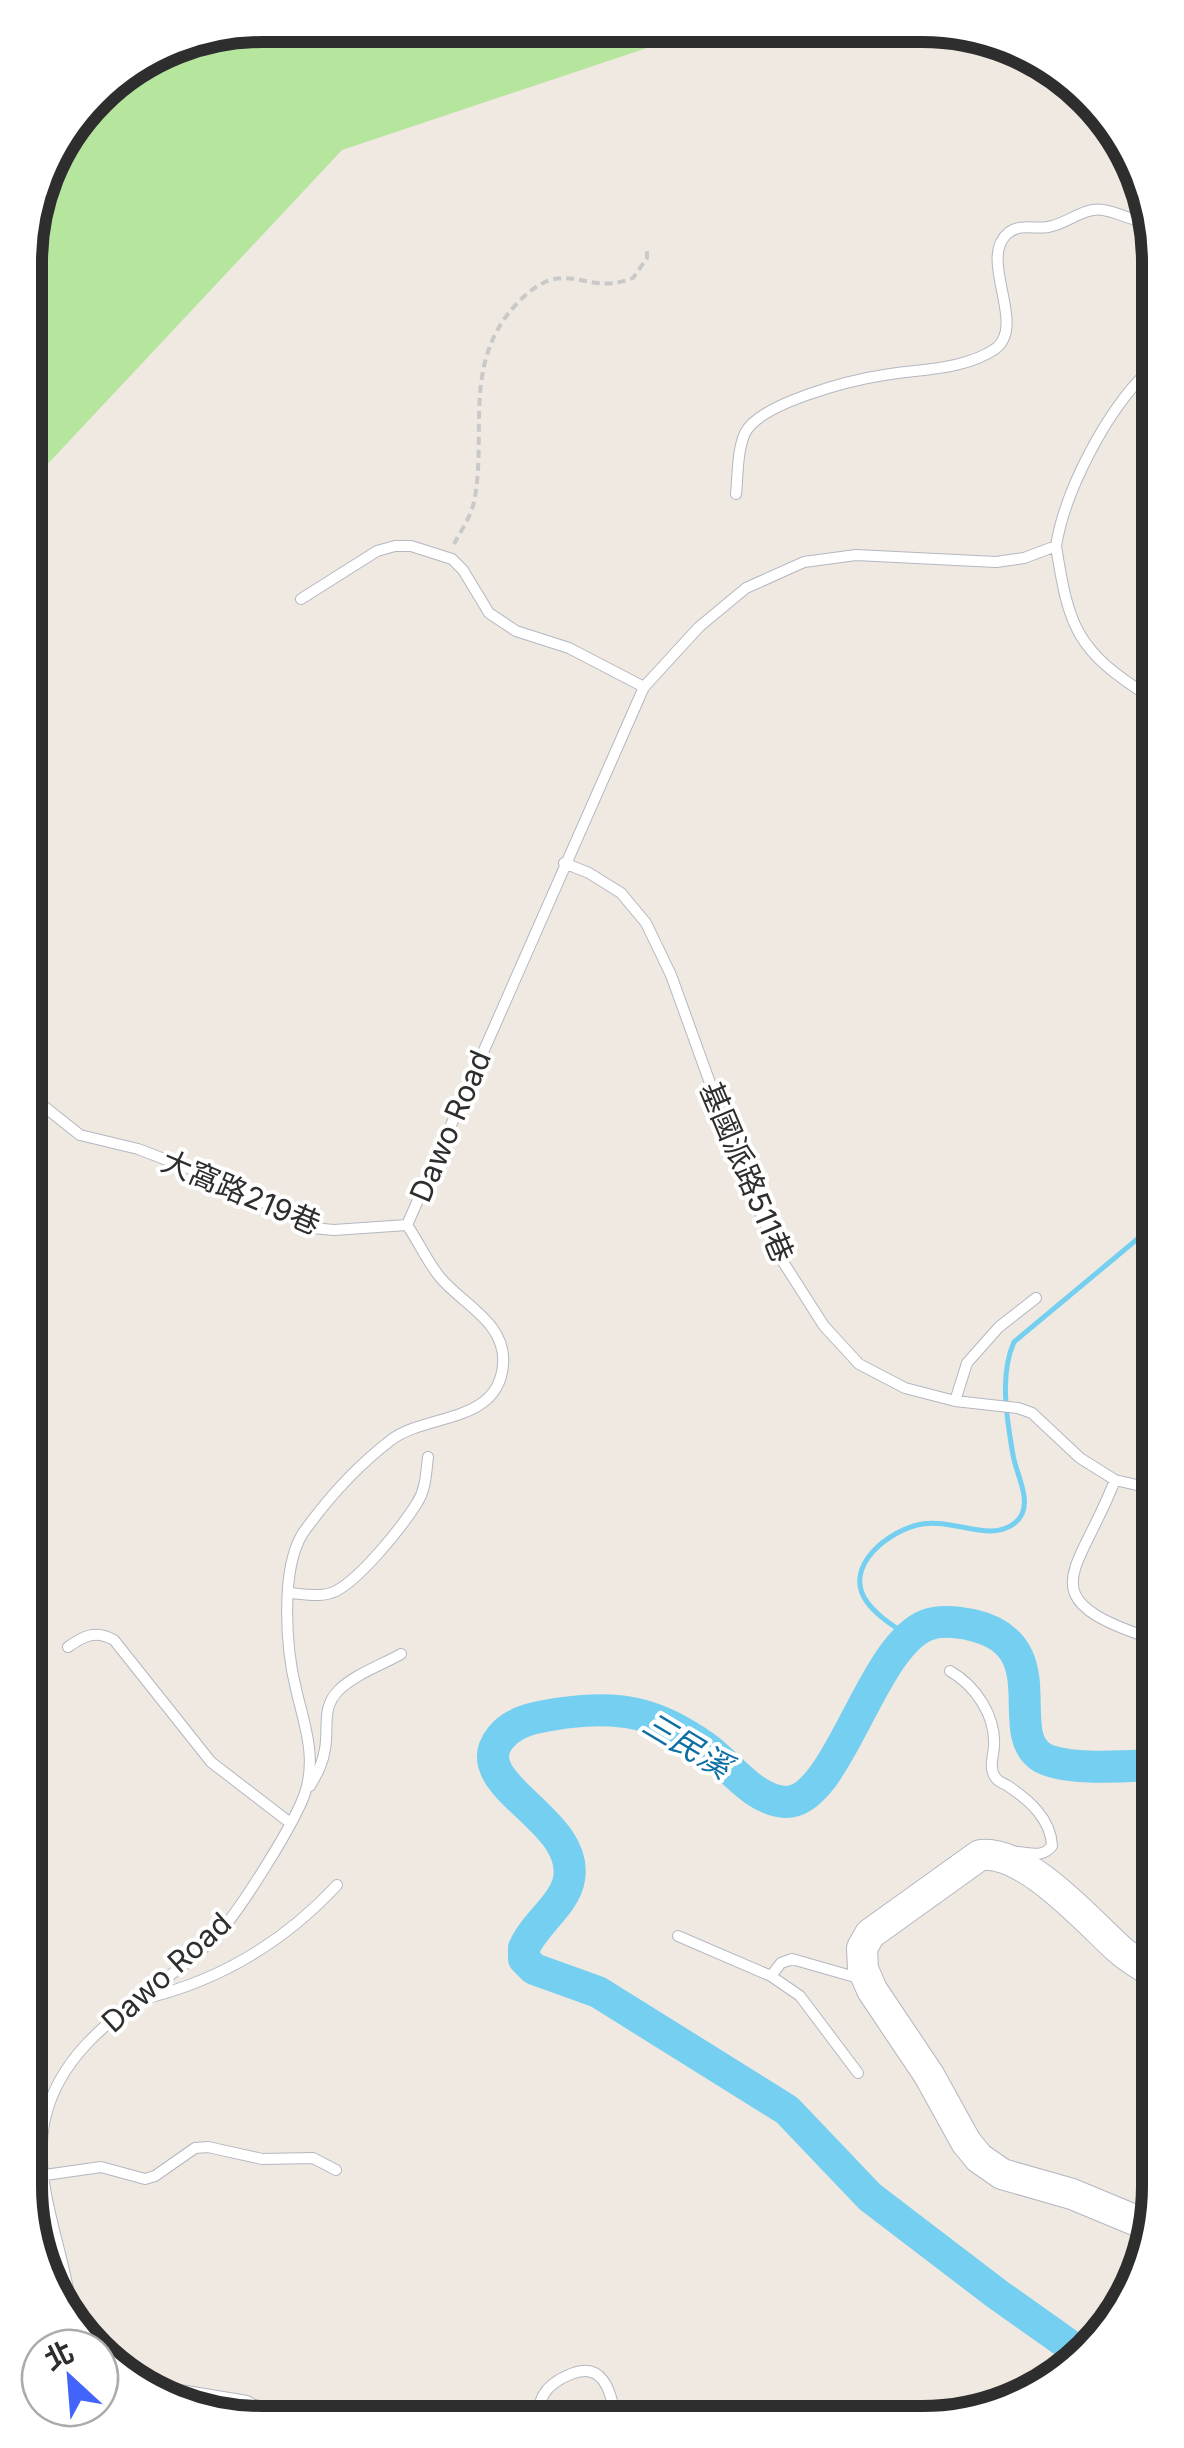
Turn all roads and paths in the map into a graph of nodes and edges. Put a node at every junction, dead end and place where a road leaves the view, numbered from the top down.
1 (1137, 219) edge
2 (647, 247) dead end
3 (1142, 377) edge
4 (736, 494) dead end
5 (1056, 546) junction
6 (446, 556) junction
7 (301, 600) dead end
8 (644, 687) junction
9 (1142, 691) edge
10 (564, 863) junction
11 (43, 1105) edge
12 (408, 1224) junction
13 (1036, 1298) dead end
14 (956, 1401) junction
15 (428, 1456) dead end
16 (1116, 1480) junction
17 (1141, 1486) edge
18 (289, 1592) junction
19 (1141, 1636) edge
20 (68, 1647) dead end
21 (402, 1654) dead end
22 (950, 1671) dead end
23 (304, 1795) junction
24 (289, 1822) junction
25 (992, 1853) junction
26 (337, 1884) dead end
27 (678, 1936) dead end
28 (1141, 1965) edge
29 (771, 1976) junction
30 (867, 1981) junction
31 (137, 2000) junction
32 (858, 2074) dead end
33 (42, 2155) joint
34 (336, 2170) dead end
35 (45, 2174) junction
36 (42, 2178) edge
37 (1138, 2221) edge
38 (67, 2286) edge
39 (177, 2388) edge
40 (257, 2406) edge
41 (539, 2406) edge
42 (614, 2406) edge

1 - 4 lane
2 - 6 path
3 - 5 lane
5 - 8 lane, Dawo Road
5 - 9 lane
6 - 7 lane
6 - 8 lane
8 - 10 lane, Dawo Road
10 - 12 lane, Dawo Road
10 - 14 lane, 基國派路511巷
11 - 12 lane, 大窩路219巷
12 - 18 lane, Dawo Road
13 - 14 lane
14 - 16 lane, 基國派路511巷
15 - 18 lane
16 - 17 lane, 基國派路511巷
16 - 19 lane
18 - 23 lane, Dawo Road
20 - 24 lane
21 - 23 lane
22 - 25 lane
23 - 24 lane, Dawo Road
24 - 31 lane, Dawo Road
25 - 28 street
25 - 30 street
26 - 31 lane
27 - 29 lane
29 - 30 lane
29 - 32 lane
30 - 37 street
31 - 33 lane, Dawo Road
33 - 35 lane, Dawo Road
34 - 35 lane
35 - 36 lane
35 - 38 lane, Dawo Road
39 - 40 lane
41 - 42 lane

